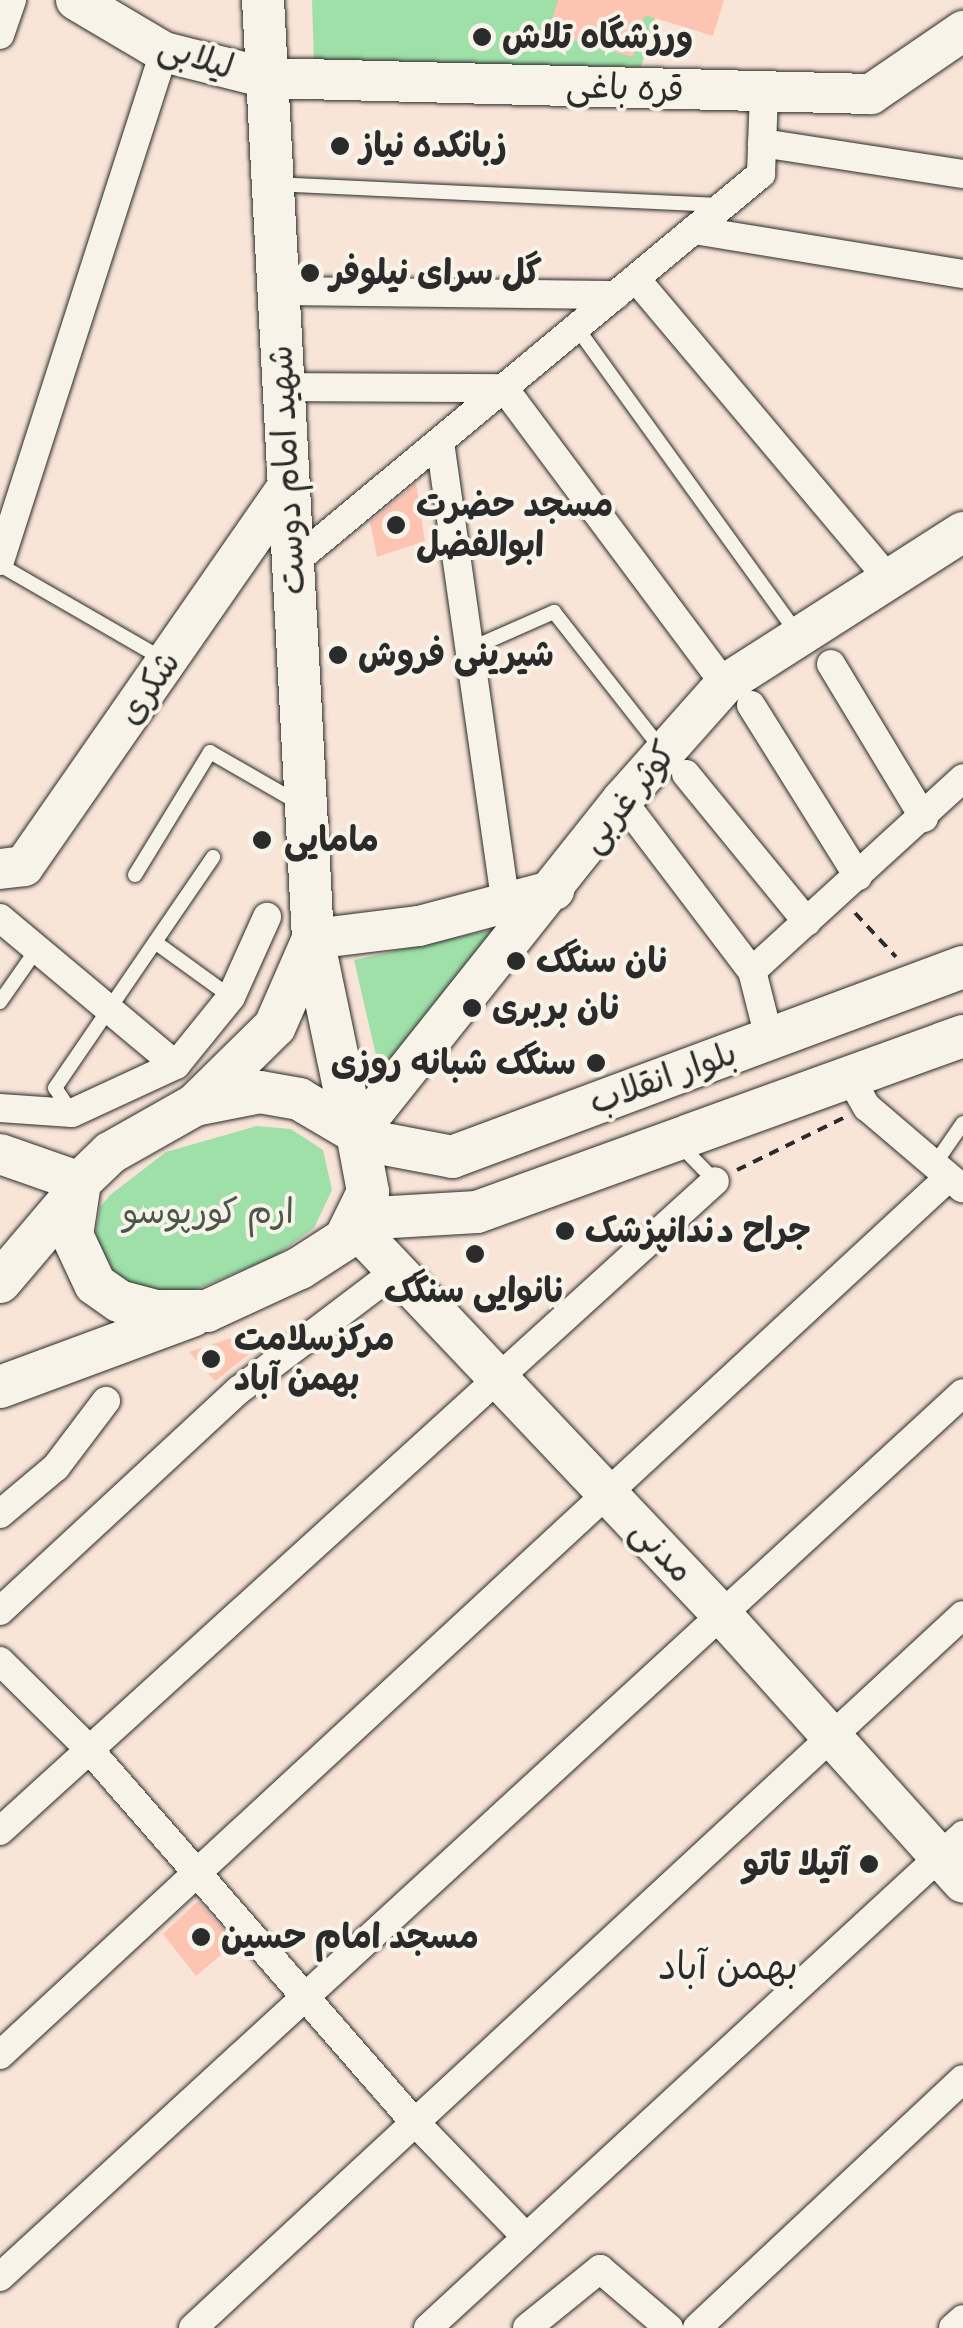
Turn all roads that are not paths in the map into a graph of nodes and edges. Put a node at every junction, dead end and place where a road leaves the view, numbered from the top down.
1 (12, 0) edge
2 (76, 0) edge
3 (263, 0) edge
4 (963, 31) edge
5 (0, 35) edge
6 (164, 52) junction
7 (267, 78) junction
8 (764, 92) junction
9 (762, 143) junction
10 (963, 174) edge
11 (272, 184) junction
12 (724, 205) junction
13 (694, 230) junction
14 (963, 274) edge
15 (626, 287) junction
16 (278, 291) junction
17 (576, 328) junction
18 (282, 387) junction
19 (504, 388) junction
20 (440, 442) junction
21 (287, 488) junction
22 (963, 532) edge
23 (0, 563) edge
24 (292, 564) junction
25 (889, 579) junction
26 (800, 637) junction
27 (470, 650) junction
28 (168, 662) junction
29 (831, 664) dead end
30 (738, 694) junction
31 (675, 763) junction
32 (963, 778) edge
33 (622, 800) junction
34 (306, 808) junction
35 (924, 818) junction
36 (213, 857) dead end
37 (0, 870) edge
38 (135, 875) dead end
39 (848, 885) junction
40 (554, 890) junction
41 (505, 898) junction
42 (0, 918) edge
43 (267, 918) dead end
44 (807, 922) junction
45 (313, 939) junction
46 (155, 942) junction
47 (37, 949) junction
48 (963, 967) edge
49 (752, 971) junction
50 (232, 997) junction
51 (0, 1002) edge
52 (108, 1010) junction
53 (764, 1018) dead end
54 (963, 1036) edge
55 (176, 1065) junction
56 (858, 1092) junction
57 (195, 1105) junction
58 (0, 1108) edge
59 (72, 1113) junction
60 (963, 1123) edge
61 (356, 1134) junction
62 (676, 1141) junction
63 (0, 1154) edge
64 (948, 1178) edge
65 (715, 1182) joint
66 (77, 1188) junction
67 (356, 1222) junction
68 (397, 1270) junction
69 (0, 1282) edge
70 (207, 1311) junction
71 (496, 1375) junction
72 (0, 1387) edge
73 (963, 1394) edge
74 (106, 1401) dead end
75 (610, 1496) junction
76 (0, 1514) edge
77 (0, 1611) edge
78 (963, 1614) edge
79 (723, 1616) junction
80 (0, 1661) edge
81 (832, 1735) junction
82 (88, 1748) junction
83 (0, 1831) edge
84 (956, 1858) edge
85 (196, 1872) junction
86 (305, 1996) junction
87 (0, 2055) edge
88 (963, 2079) edge
89 (413, 2120) junction
90 (524, 2236) junction
91 (0, 2277) edge
92 (963, 2319) edge
93 (193, 2328) edge
94 (428, 2328) edge
95 (528, 2328) edge
96 (668, 2328) edge
97 (697, 2328) edge
98 (953, 2328) edge

1 - 5 street
2 - 6 main road, لیلابی
3 - 7 main road, شهید امام دوست
4 - 8 main road, قره باغی
6 - 7 main road, لیلابی
6 - 23 street
7 - 8 main road, قره باغی
7 - 11 main road, شهید امام دوست
8 - 9 street
9 - 10 street
9 - 12 street
11 - 12 lane
11 - 16 main road, شهید امام دوست
12 - 13 street
13 - 14 street
13 - 15 street
15 - 16 street
15 - 17 street
15 - 25 street
16 - 18 main road, شهید امام دوست
17 - 19 street
17 - 26 lane
18 - 19 street
18 - 21 main road, شهید امام دوست
19 - 20 street
19 - 30 street
20 - 24 street
20 - 27 street
21 - 24 main road, شهید امام دوست
21 - 28 main road, شکری
22 - 25 main road, کوثر غربی
23 - 28 lane
24 - 34 main road, شهید امام دوست
25 - 26 main road, کوثر غربی
26 - 30 main road, کوثر غربی
27 - 31 lane
27 - 41 street
28 - 37 main road, شکری
29 - 35 street
30 - 31 main road, کوثر غربی
30 - 39 street
31 - 33 main road, کوثر غربی
31 - 44 street
32 - 35 street
33 - 40 main road, کوثر غربی
33 - 49 street
34 - 38 lane
34 - 45 main road, شهید امام دوست
35 - 39 street
36 - 46 lane
39 - 44 street
40 - 41 main road
40 - 61 main road, کوثر غربی
41 - 45 main road
42 - 47 street
43 - 50 street
44 - 49 street
45 - 57 main road
45 - 61 main road, شهید امام دوست
46 - 50 lane
46 - 52 lane
47 - 51 lane
47 - 52 street
48 - 61 main road, بلوار انقلاب
49 - 53 street
50 - 55 street
52 - 55 street
52 - 59 lane
54 - 56 main road, بلوار انقلاب
55 - 59 street
56 - 62 main road, بلوار انقلاب
56 - 64 street
57 - 61 main road
57 - 66 main road
58 - 59 street
60 - 64 lane
61 - 67 main road
62 - 65 lane
62 - 67 main road, بلوار انقلاب
63 - 66 main road
64 - 75 street
65 - 71 street
66 - 69 main road
66 - 70 main road
67 - 68 main road, مدنی
67 - 70 main road
68 - 71 main road, مدنی
68 - 77 street
70 - 72 main road
71 - 75 main road, مدنی
71 - 82 street
73 - 79 street
74 - 76 street
75 - 79 main road, مدنی
75 - 85 street
78 - 81 street
79 - 81 main road, مدنی
79 - 86 street
80 - 82 street
81 - 84 main road, مدنی
81 - 89 street
82 - 83 street
82 - 85 street
84 - 90 street
85 - 86 street
85 - 87 street
86 - 89 street
86 - 91 street
88 - 97 street
89 - 90 street
89 - 93 street
90 - 94 street
92 - 98 street
95 - 96 street

